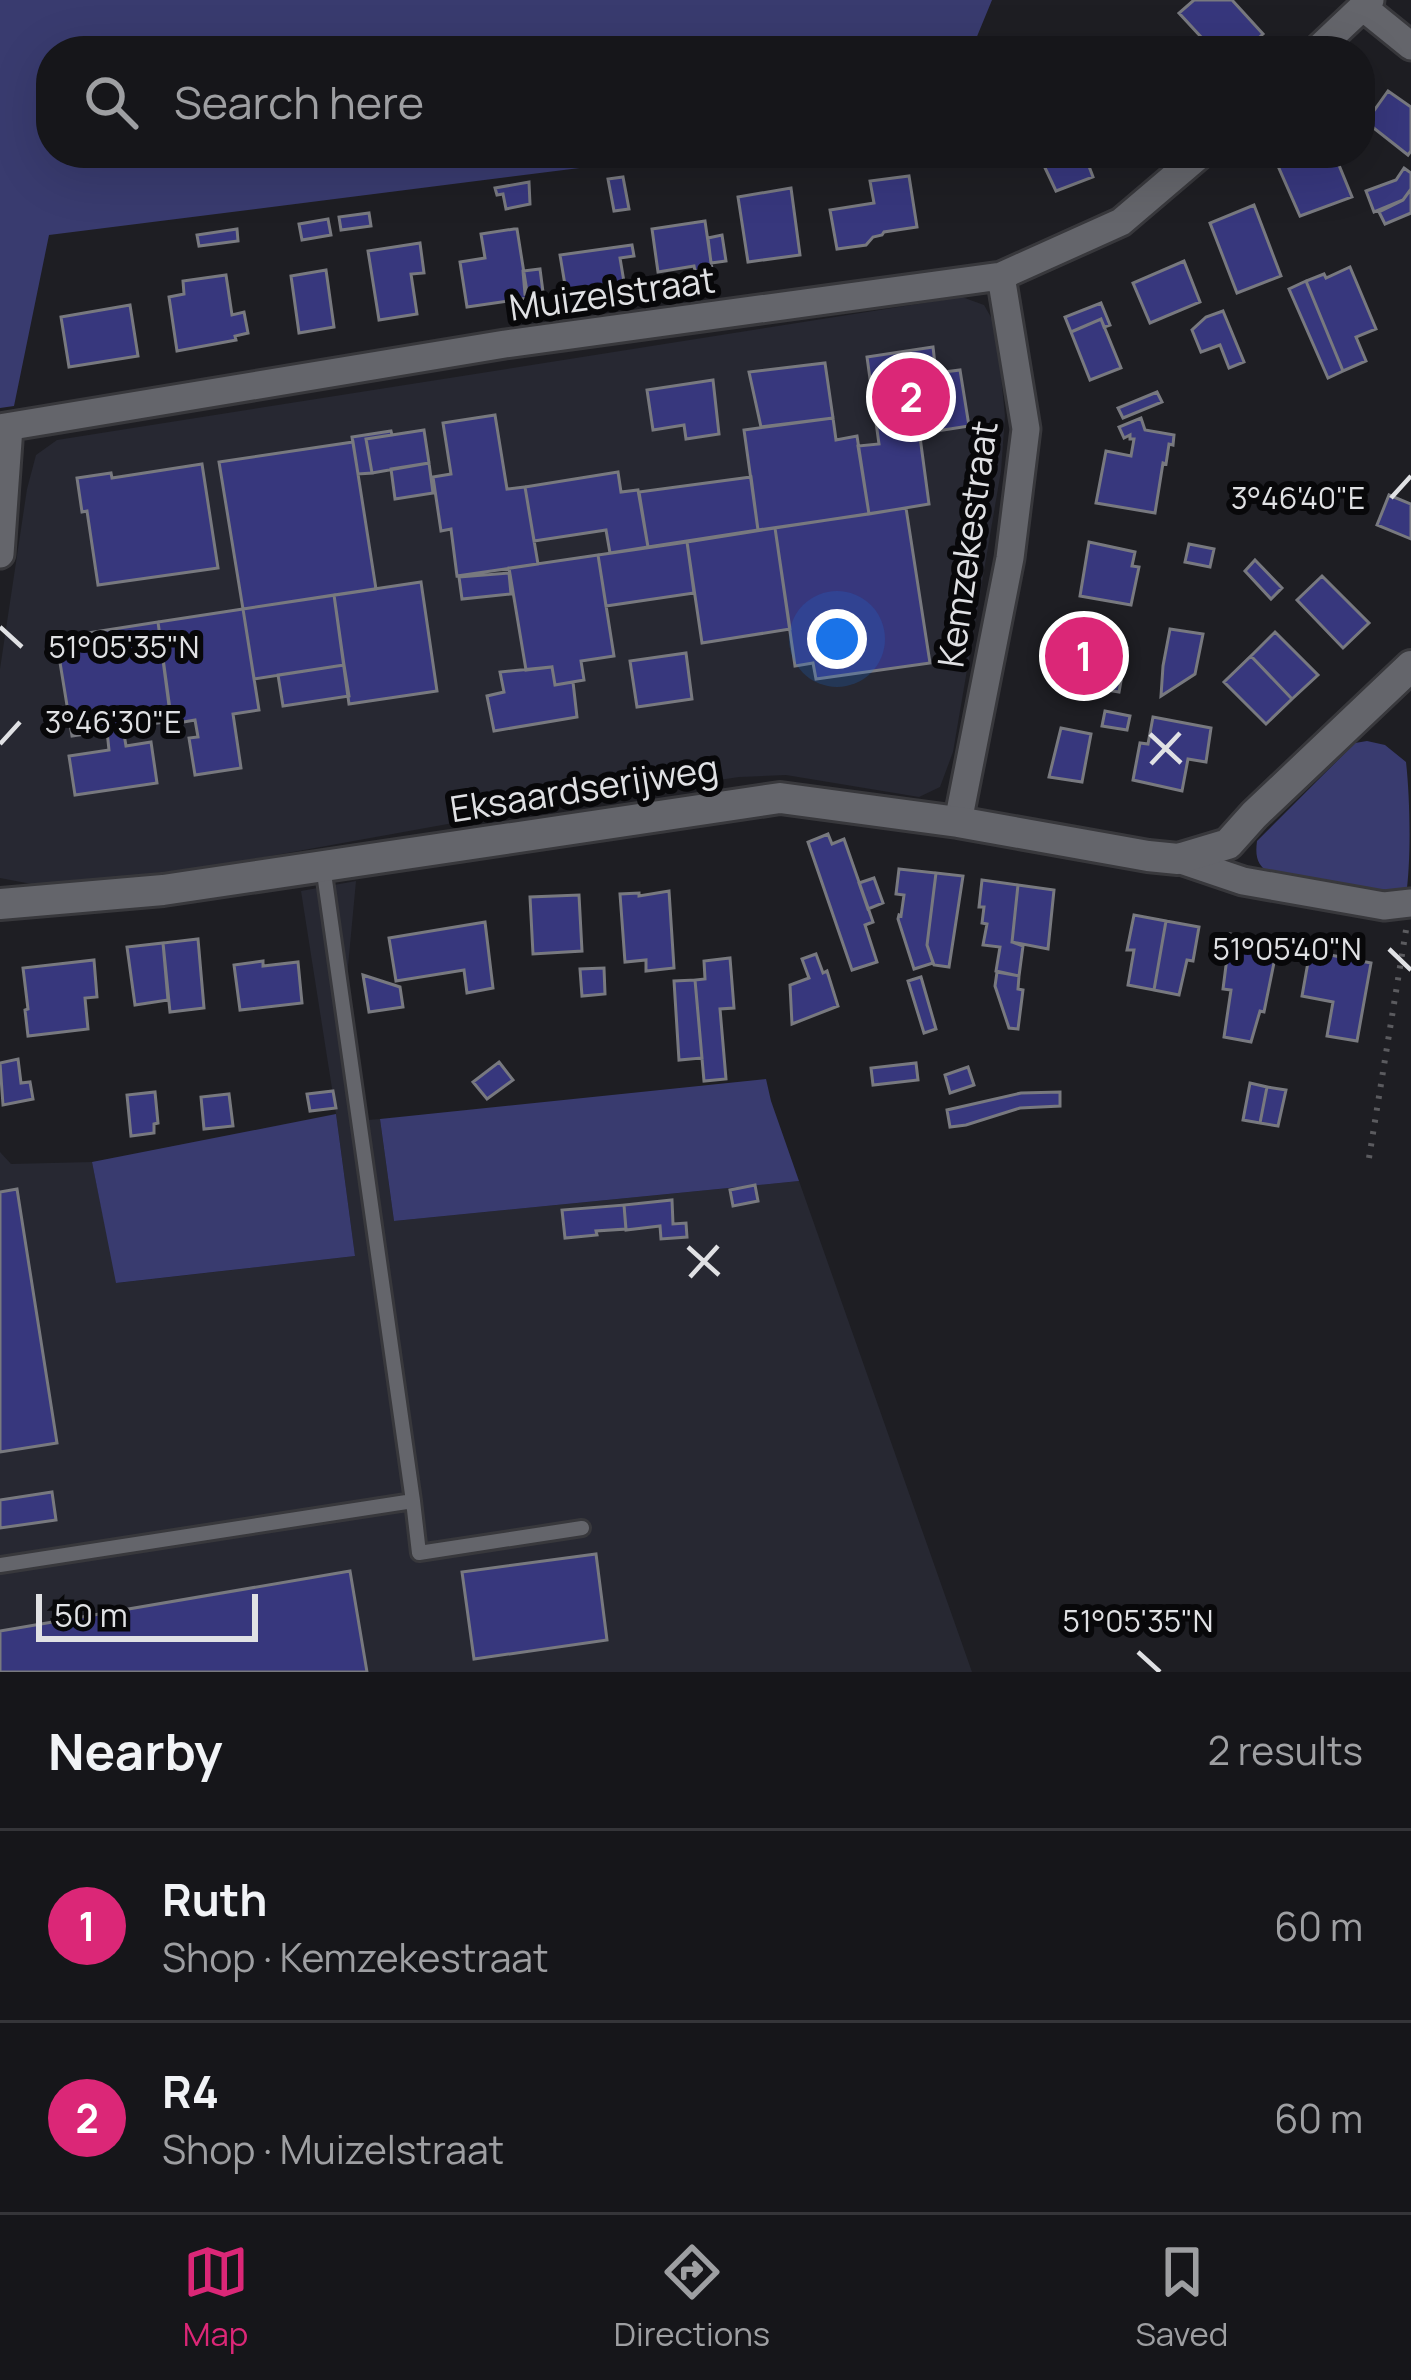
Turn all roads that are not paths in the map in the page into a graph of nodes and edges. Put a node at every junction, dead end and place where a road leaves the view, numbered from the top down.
1 (1367, 4) edge
2 (1332, 36) edge
3 (1411, 46) edge
4 (1184, 168) edge
5 (1001, 276) junction
6 (4, 427) edge
7 (0, 554) edge
8 (1410, 678) edge
9 (958, 822) junction
10 (1178, 859) junction
11 (323, 866) junction
12 (1411, 903) edge
13 (0, 904) edge
14 (412, 1501) junction
15 (583, 1528) dead end
16 (0, 1565) edge

1 - 2 street
1 - 3 street
4 - 5 street, Muizelstraat
5 - 6 street, Muizelstraat
5 - 9 street, Kemzekestraat
6 - 7 street
8 - 10 street, Eksaardserijweg
9 - 10 street, Eksaardserijweg
9 - 11 street, Eksaardserijweg
10 - 12 street, Eksaardserijweg
11 - 13 street, Eksaardserijweg
11 - 14 lane
14 - 15 lane
14 - 16 lane

